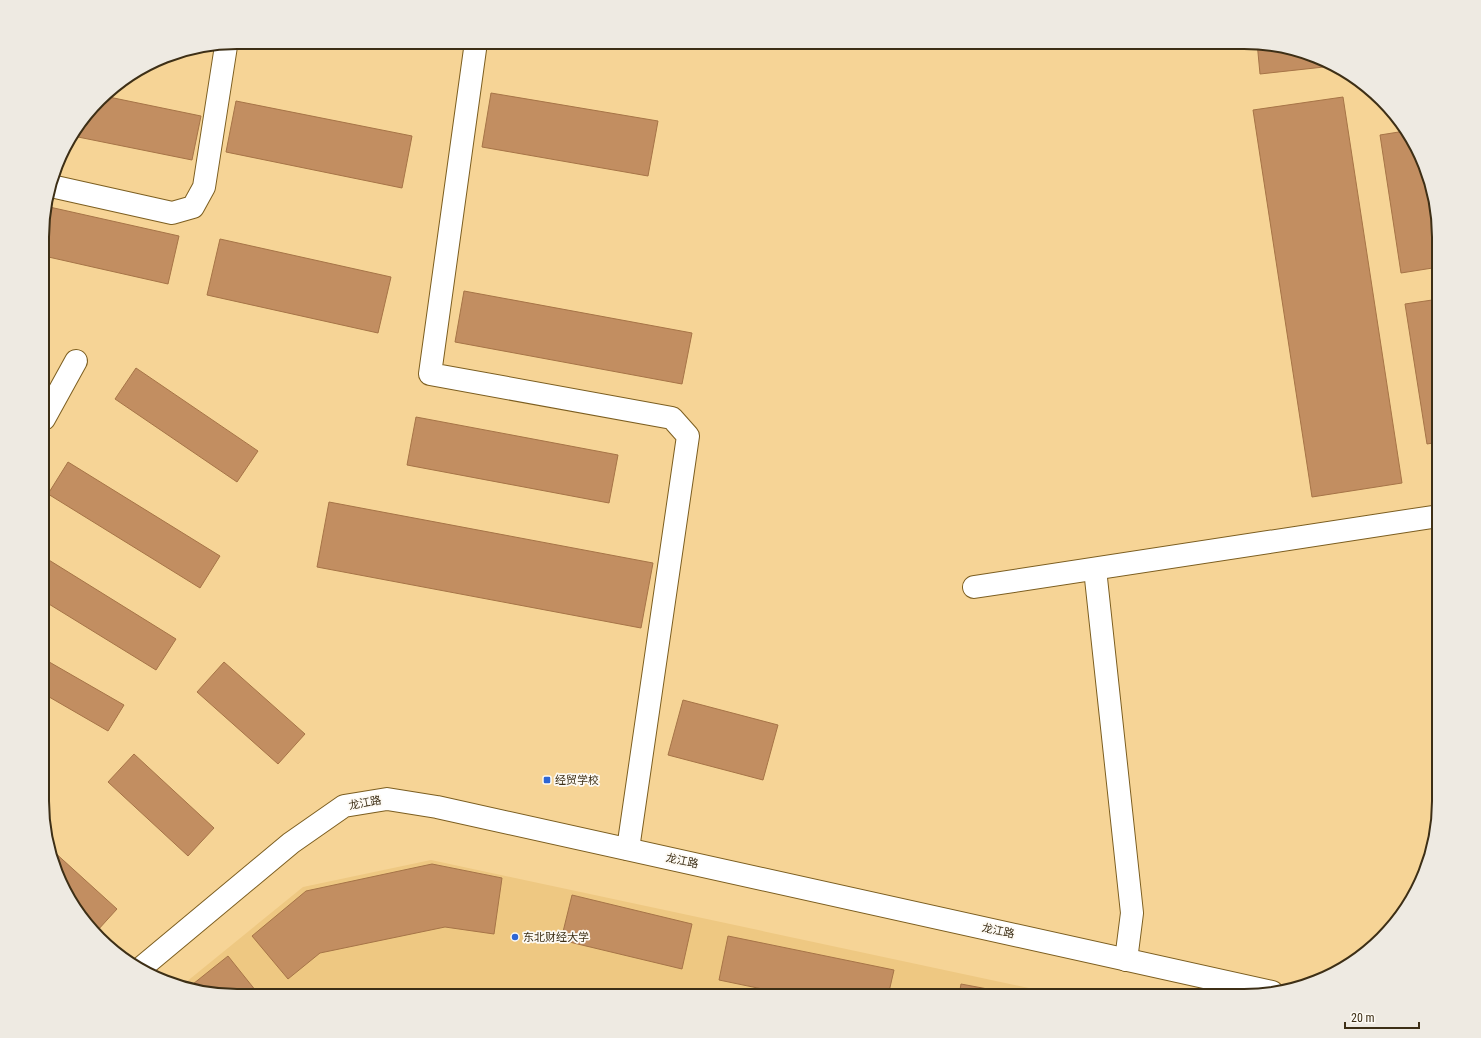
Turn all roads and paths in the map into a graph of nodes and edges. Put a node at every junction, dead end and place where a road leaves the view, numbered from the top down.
1 (226, 49) edge
2 (475, 49) edge
3 (55, 187) edge
4 (76, 361) dead end
5 (49, 410) edge
6 (1432, 517) edge
7 (1095, 569) junction
8 (974, 588) dead end
9 (628, 849) junction
10 (1126, 960) junction
11 (145, 965) edge
12 (1257, 989) edge

1 - 3 street
2 - 9 street
4 - 5 street
6 - 7 street
7 - 8 street
7 - 10 street
9 - 10 street, 龙江路
9 - 11 street, 龙江路
10 - 12 street, 龙江路

